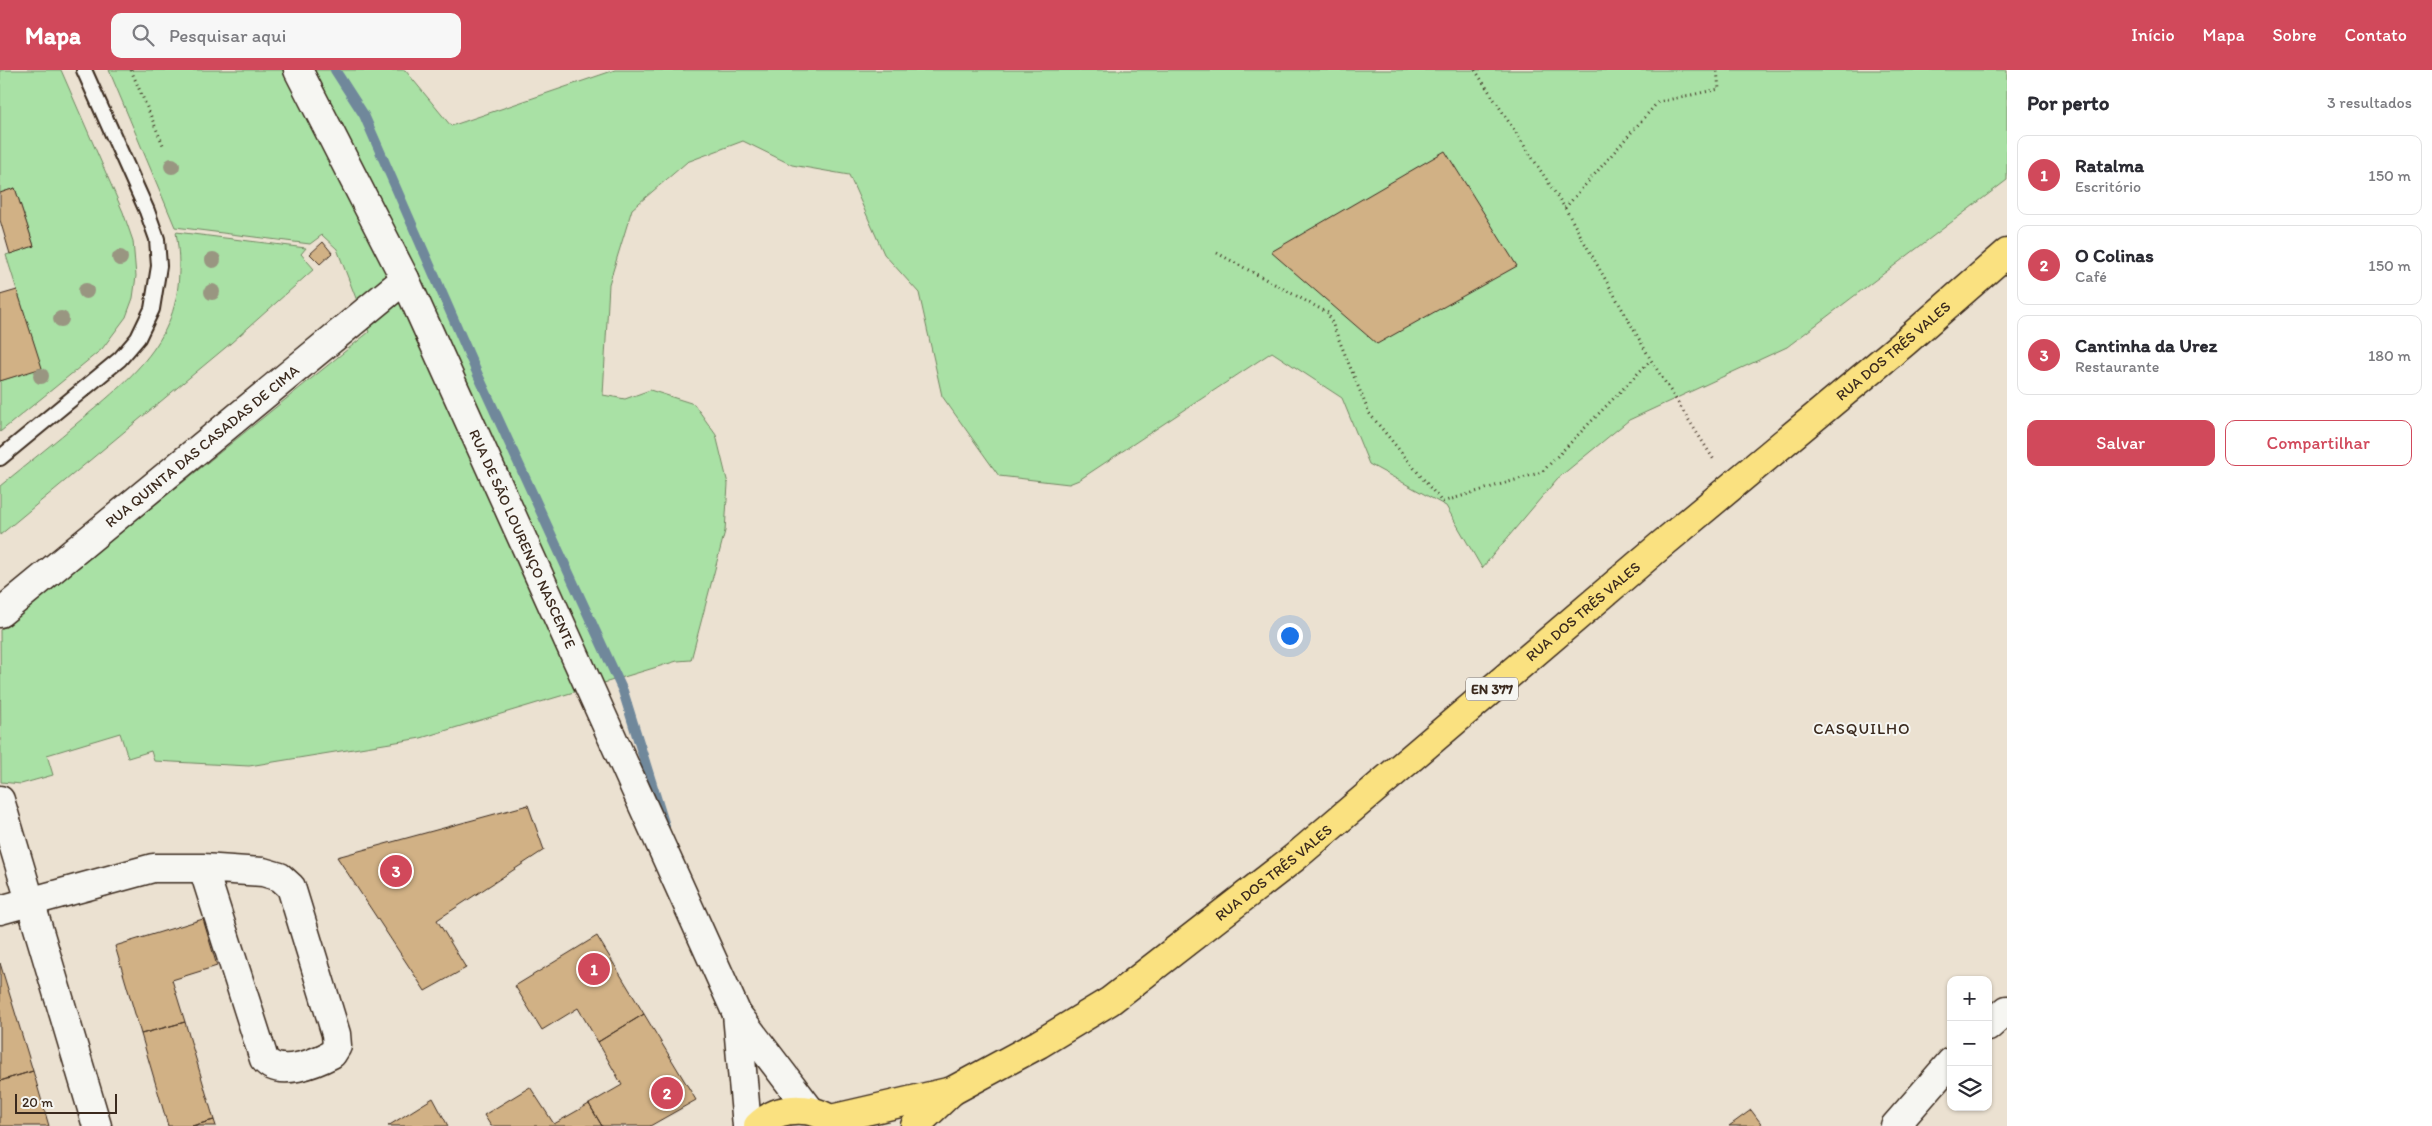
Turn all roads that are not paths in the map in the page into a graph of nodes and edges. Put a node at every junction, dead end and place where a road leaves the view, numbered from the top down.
1 (84, 70) edge
2 (298, 70) edge
3 (2007, 253) edge
4 (405, 279) junction
5 (0, 458) edge
6 (0, 613) edge
7 (0, 800) edge
8 (203, 868) junction
9 (32, 902) junction
10 (0, 910) edge
11 (2007, 1010) edge
12 (737, 1014) junction
13 (1992, 1023) edge
14 (1948, 1066) edge
15 (952, 1091) junction
16 (826, 1118) edge
17 (97, 1126) edge
18 (747, 1126) edge
19 (758, 1126) edge
20 (915, 1126) edge
21 (1895, 1126) edge

1 - 5 lane
2 - 4 street, RUA DE SÃO LOURENÇO NASCENTE
3 - 15 main road, RUA DOS TRÊS VALES / EN 377
4 - 6 street, RUA QUINTA DAS CASADAS DE CIMA
4 - 12 street, RUA DE SÃO LOURENÇO NASCENTE
7 - 9 street
8 - 8 street
8 - 9 street
9 - 10 street
9 - 17 street
11 - 13 street
12 - 16 street, RUA DE SÃO LOURENÇO NASCENTE
12 - 18 street, RUA DE SÃO LOURENÇO NASCENTE
14 - 21 street
15 - 16 main road, RUA DOS TRÊS VALES / EN 377
15 - 20 main road, RUA DOS TRÊS VALES / EN 377
16 - 19 main road, RUA DOS TRÊS VALES / EN 377

